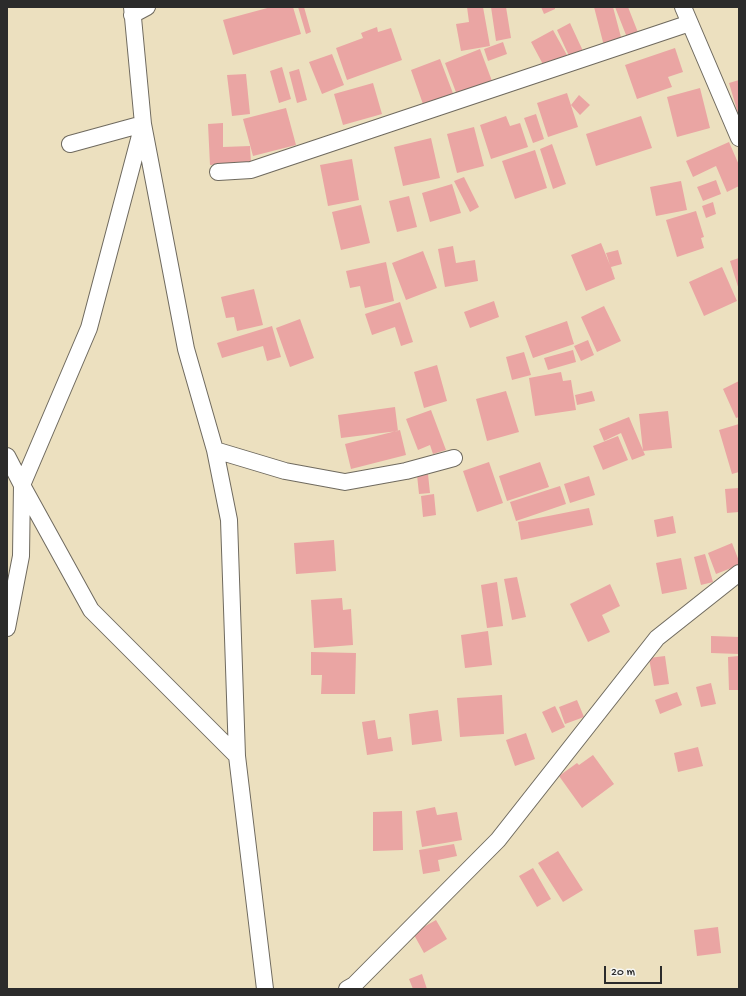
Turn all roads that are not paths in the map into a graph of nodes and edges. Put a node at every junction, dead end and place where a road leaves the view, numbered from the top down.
1 (147, 7) edge
2 (683, 7) edge
3 (132, 11) edge
4 (690, 23) junction
5 (142, 124) junction
6 (739, 138) edge
7 (70, 144) dead end
8 (218, 172) dead end
9 (215, 450) junction
10 (7, 456) edge
11 (454, 458) dead end
12 (22, 485) junction
13 (739, 572) edge
14 (7, 628) edge
15 (237, 756) junction
16 (268, 988) edge
17 (346, 989) edge

1 - 3 street
2 - 4 street
3 - 5 street
4 - 6 street
4 - 8 street
5 - 7 street
5 - 9 street
5 - 12 street
9 - 11 street
9 - 15 street
10 - 12 street
12 - 14 street
12 - 15 street
13 - 17 street
15 - 16 street

